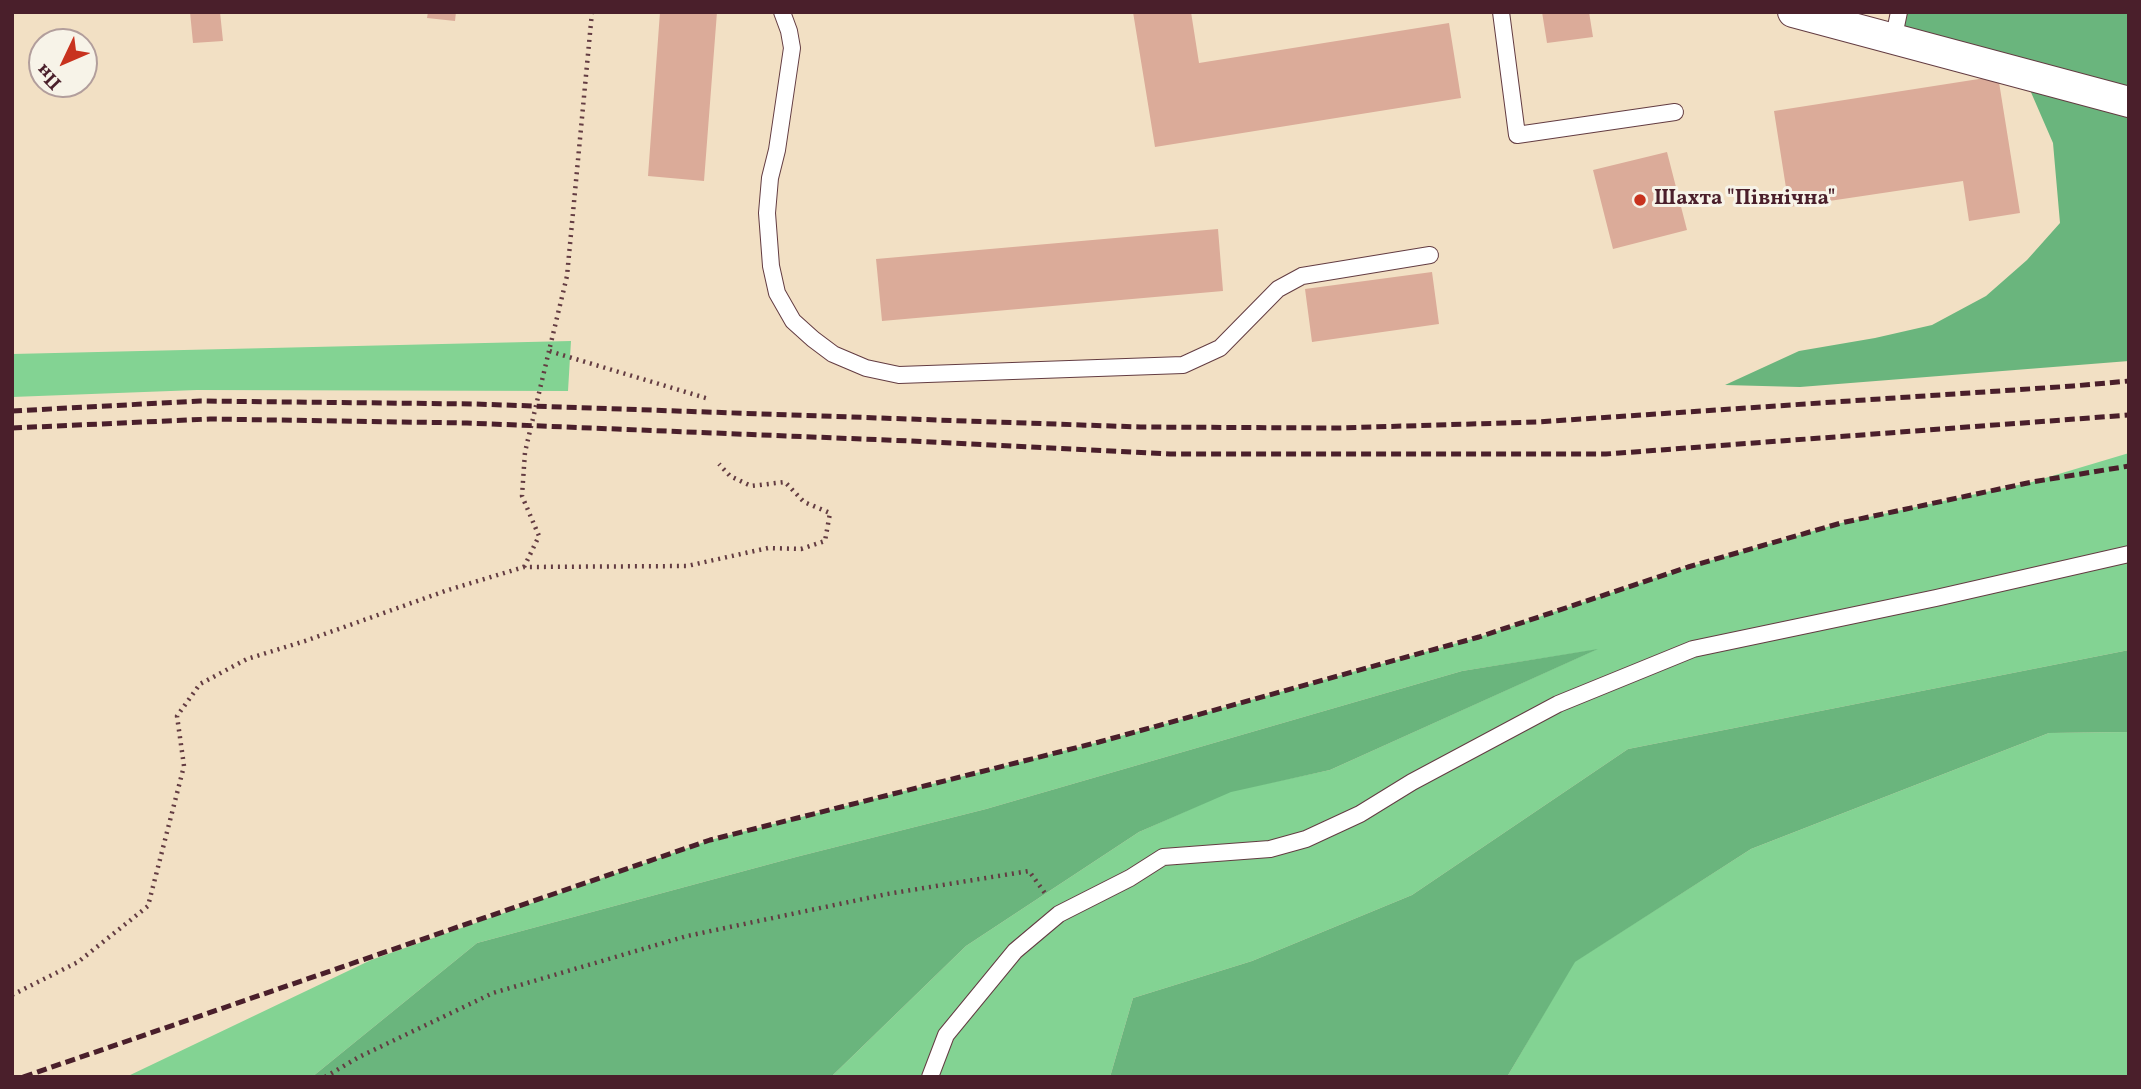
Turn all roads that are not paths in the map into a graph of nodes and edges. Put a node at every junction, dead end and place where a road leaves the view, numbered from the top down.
1 (782, 12) edge
2 (1501, 12) edge
3 (1793, 12) edge
4 (1896, 26) edge
5 (2129, 103) edge
6 (1675, 113) dead end
7 (1430, 256) dead end
8 (2129, 554) edge
9 (930, 1077) edge

1 - 7 lane
2 - 6 lane
3 - 4 street
4 - 5 street
8 - 9 lane

